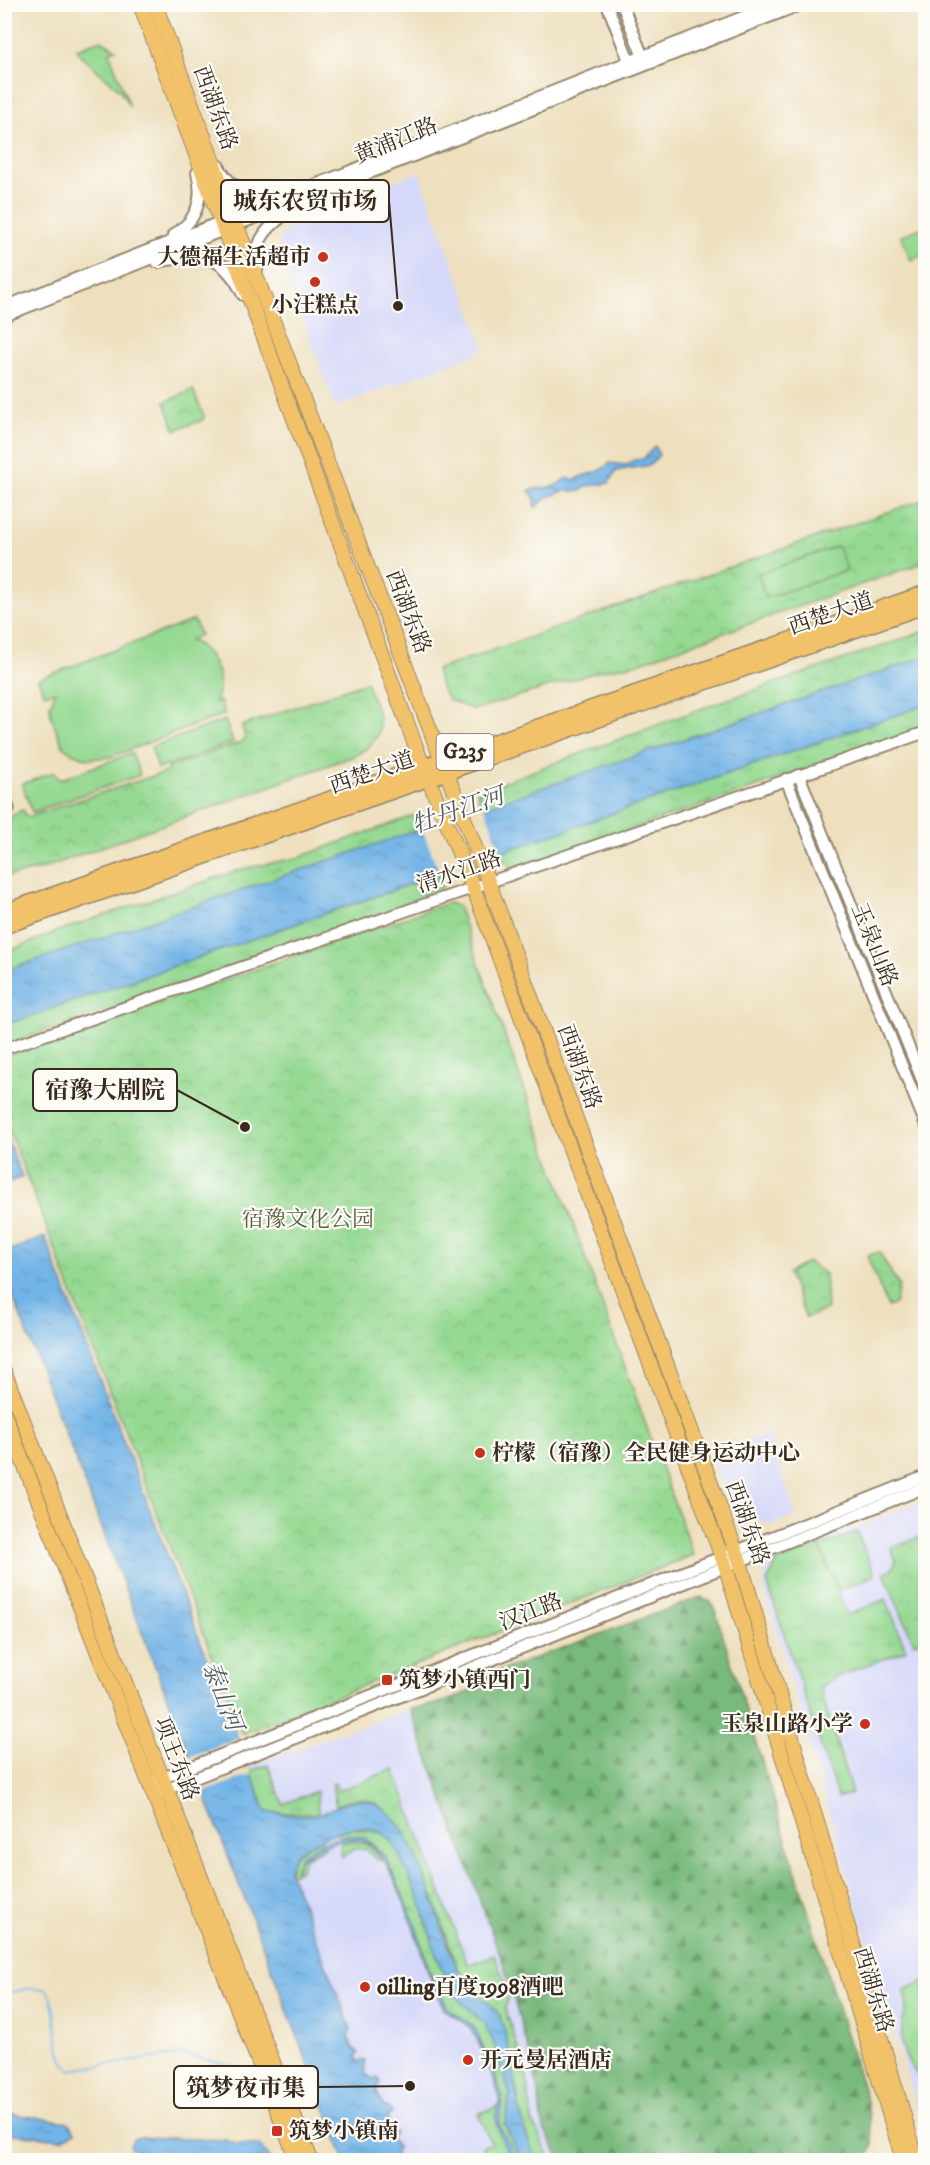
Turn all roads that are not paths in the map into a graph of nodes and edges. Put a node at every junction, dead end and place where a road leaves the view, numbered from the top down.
1 (140, 4) edge
2 (155, 4) edge
3 (607, 4) edge
4 (622, 4) edge
5 (776, 4) edge
6 (802, 4) edge
7 (644, 60) junction
8 (631, 65) junction
9 (189, 118) junction
10 (311, 191) junction
11 (228, 224) junction
12 (125, 265) junction
13 (4, 307) edge
14 (270, 314) junction
15 (4, 316) edge
16 (256, 321) junction
17 (926, 593) edge
18 (926, 605) edge
19 (926, 732) edge
20 (444, 765) junction
21 (425, 772) junction
22 (799, 775) junction
23 (786, 779) junction
24 (486, 876) junction
25 (470, 882) junction
26 (4, 912) edge
27 (4, 926) edge
28 (4, 1049) edge
29 (926, 1089) edge
30 (926, 1125) edge
31 (4, 1371) edge
32 (4, 1413) edge
33 (926, 1476) edge
34 (926, 1487) edge
35 (738, 1558) junction
36 (724, 1563) junction
37 (158, 1787) junction
38 (915, 2159) edge
39 (297, 2160) edge
40 (312, 2160) edge

1 - 9 main road, 西湖东路
2 - 9 main road, 西湖东路
3 - 8 street
4 - 7 street
5 - 7 street, 黄浦江路
6 - 7 street, 黄浦江路
7 - 8 street, 黄浦江路
8 - 10 street, 黄浦江路
9 - 10 street
9 - 11 main road, 西湖东路
9 - 12 street
10 - 11 street, 黄浦江路
10 - 14 street
11 - 12 street, 黄浦江路
11 - 14 main road, 西湖东路
11 - 16 main road, 西湖东路
12 - 13 street, 黄浦江路
12 - 15 street, 黄浦江路
12 - 16 street
14 - 20 main road, 西湖东路
16 - 21 main road, 西湖东路
17 - 20 highway, 西楚大道 / G235
18 - 20 highway, 西楚大道 / G235
19 - 22 street, 清水江路
20 - 21 highway, 西楚大道 / G235
20 - 24 main road, 西湖东路
21 - 25 main road, 西湖东路
21 - 26 highway, 西楚大道 / G235
21 - 27 highway, 西楚大道 / G235
22 - 23 street, 清水江路
22 - 29 street, 玉泉山路
23 - 24 street, 清水江路
23 - 30 street, 玉泉山路
24 - 25 street, 清水江路
24 - 35 main road, 西湖东路
25 - 28 street, 清水江路
25 - 36 main road, 西湖东路
31 - 37 main road, 项王东路
32 - 37 main road, 项王东路
33 - 35 street, 汉江路
34 - 35 street, 汉江路
35 - 36 street, 汉江路
35 - 38 main road, 西湖东路
36 - 37 street, 汉江路
36 - 37 street, 汉江路
36 - 38 main road, 西湖东路
37 - 39 main road, 项王东路
37 - 40 main road, 项王东路

